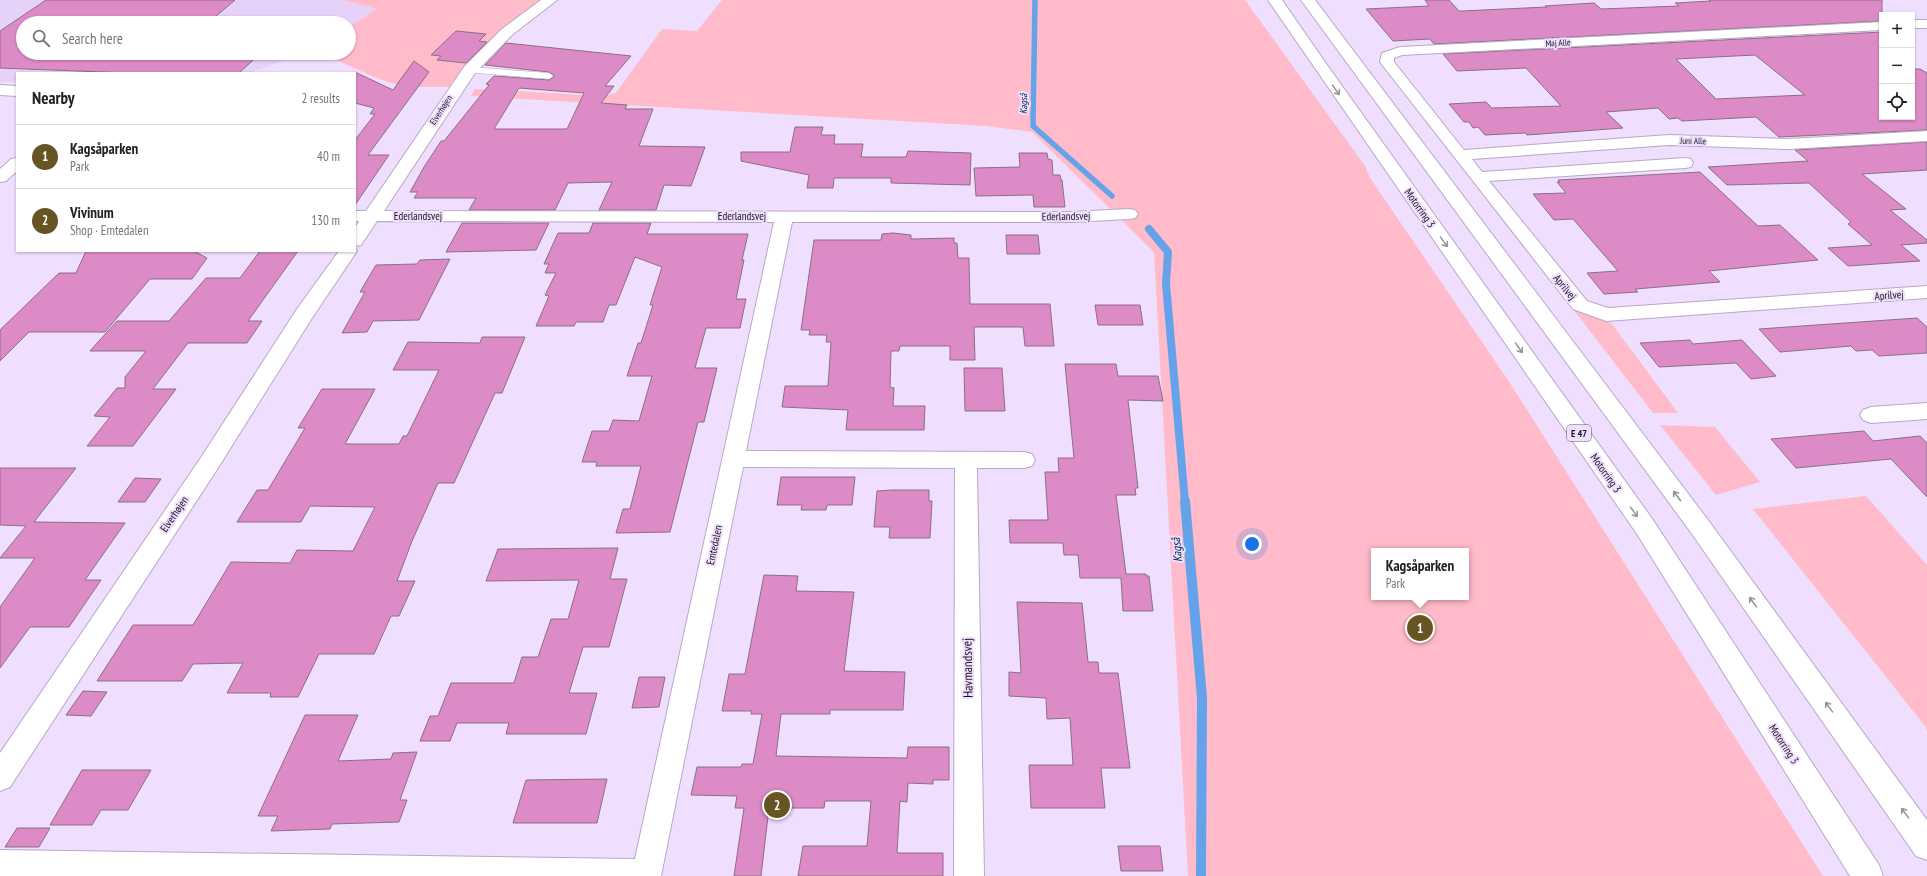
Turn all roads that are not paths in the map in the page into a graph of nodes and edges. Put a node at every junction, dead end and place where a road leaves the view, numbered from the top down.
1 (550, 0) edge
2 (1308, 0) edge
3 (1269, 3) edge
4 (1915, 24) edge
5 (1927, 24) edge
6 (1879, 26) edge
7 (469, 70) junction
8 (549, 76) dead end
9 (0, 90) edge
10 (16, 91) edge
11 (1927, 136) edge
12 (1460, 155) junction
13 (1685, 163) dead end
14 (16, 164) edge
15 (0, 177) edge
16 (1477, 177) junction
17 (1129, 214) dead end
18 (363, 216) edge
19 (784, 216) junction
20 (356, 238) edge
21 (347, 252) edge
22 (1927, 292) edge
23 (1927, 411) edge
24 (1871, 415) dead end
25 (732, 459) junction
26 (966, 460) junction
27 (1024, 460) dead end
28 (0, 777) edge
29 (1927, 845) edge
30 (0, 865) edge
31 (646, 875) edge
32 (969, 876) edge
33 (1868, 876) edge

1 - 7 main road, Elverhøjen
29 -> 2 main road
3 -> 33 main road, Motorring 3 / E 47
4 - 5 main road
6 - 12 main road, Maj Alle
7 - 8 lane
7 - 18 main road, Elverhøjen
9 - 10 main road
11 - 12 main road, Juni Alle
12 - 16 main road, Maj Alle
13 - 16 main road
14 - 15 main road
16 - 22 main road, Aprilvej
17 - 19 main road, Ederlandsvej
18 - 19 main road, Ederlandsvej
18 - 20 main road, Elverhøjen
19 - 25 main road, Emtedalen
21 - 28 main road, Elverhøjen
23 - 24 main road
25 - 26 main road
25 - 31 main road, Emtedalen
26 - 27 main road
26 - 32 main road, Havmandsvej
30 - 31 main road, Emtedalen

